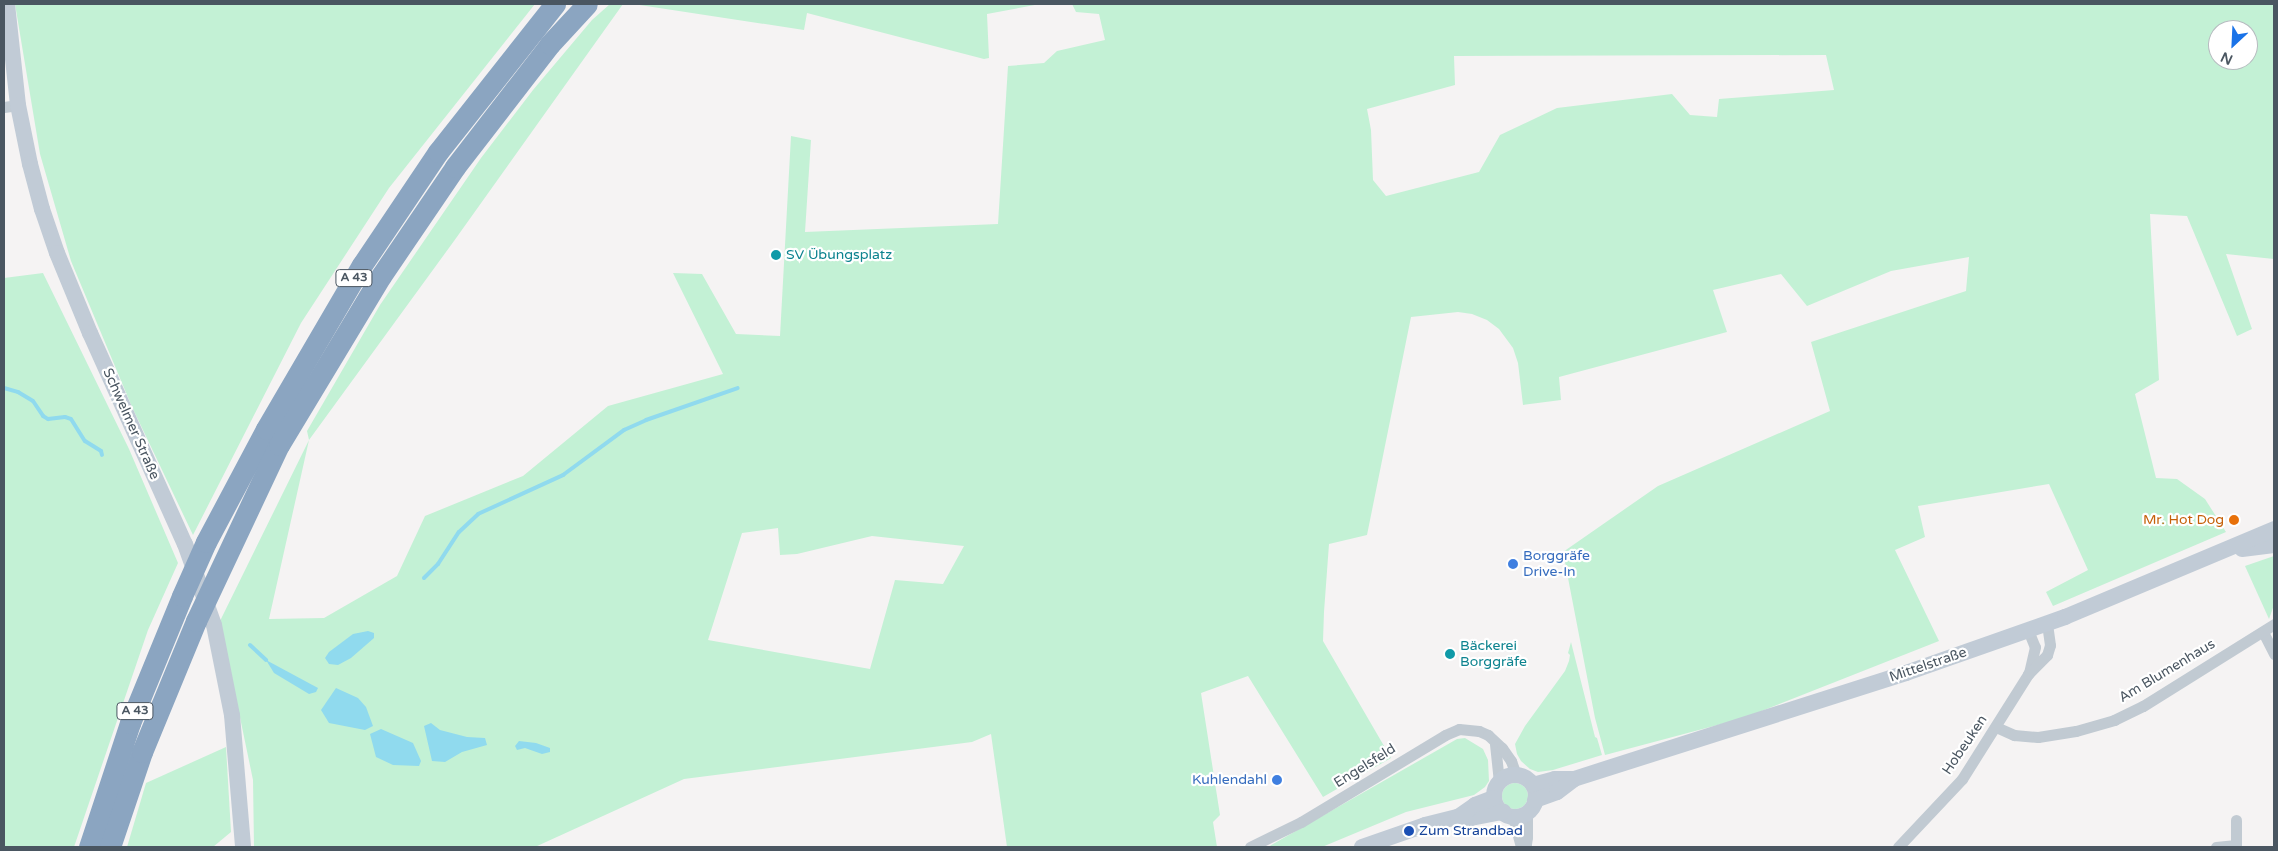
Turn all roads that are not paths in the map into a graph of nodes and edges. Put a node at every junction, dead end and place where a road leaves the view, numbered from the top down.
1 (7, 4) edge
2 (555, 4) edge
3 (587, 4) edge
4 (11, 106) edge
5 (2274, 529) edge
6 (2274, 545) edge
7 (2222, 552) junction
8 (2047, 623) junction
9 (2274, 624) edge
10 (2028, 630) junction
11 (2263, 632) junction
12 (2274, 654) edge
13 (2028, 674) junction
14 (1996, 726) junction
15 (1496, 744) junction
16 (1516, 775) junction
17 (1500, 782) junction
18 (1517, 804) junction
19 (2236, 820) dead end
20 (89, 847) edge
21 (110, 847) edge
22 (243, 847) edge
23 (1250, 847) edge
24 (1362, 847) edge
25 (1522, 847) edge
26 (1899, 847) edge
27 (2216, 847) edge

1 - 4 main road, Schwelmer Straße
2 - 20 highway, A 43
3 - 21 highway, A 43
4 - 22 main road, Schwelmer Straße
5 - 7 main road, Mittelstraße
6 - 7 main road
7 - 8 main road, Mittelstraße
8 - 10 main road, Mittelstraße
8 - 13 street, Hobeuken
9 - 11 street, Am Blumenhaus
10 - 13 street, Hobeuken
10 - 18 main road, Mittelstraße
11 - 12 street
11 - 14 street, Am Blumenhaus
13 - 14 street, Hobeuken
14 - 26 street, Hobeuken
15 - 16 street, Engelsfeld
15 - 17 street
15 - 23 street, Engelsfeld
16 - 17 main road
16 - 18 main road
17 - 18 main road
18 - 24 main road, Mittelstraße
18 - 25 street
19 - 27 street

